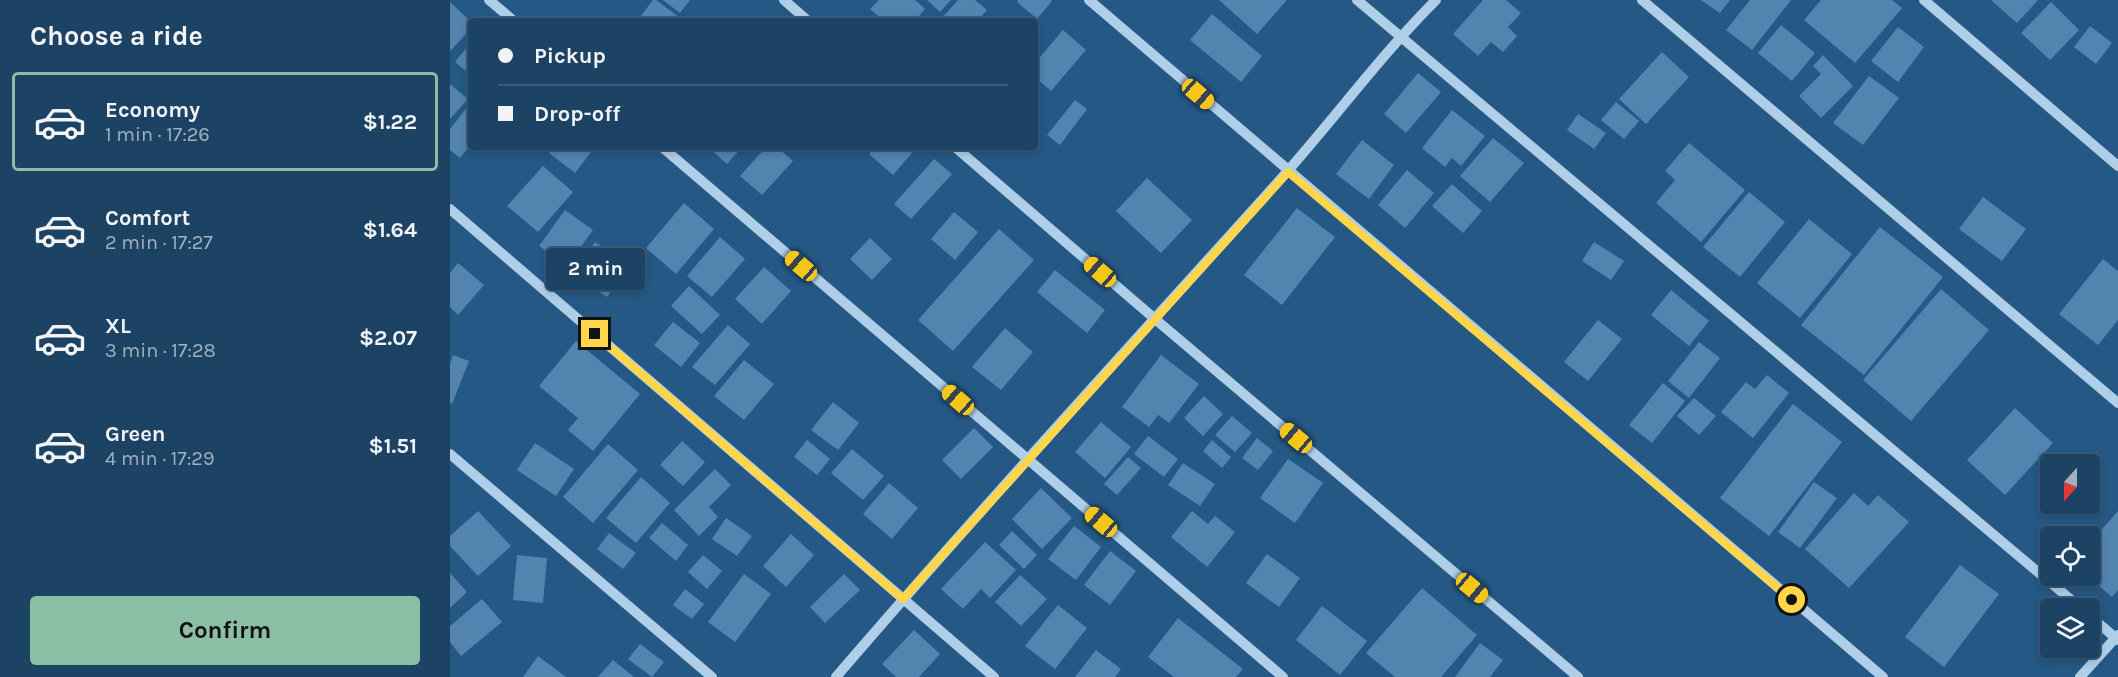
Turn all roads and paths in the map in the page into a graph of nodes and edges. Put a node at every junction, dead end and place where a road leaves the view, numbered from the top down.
1 (489, 0) edge
2 (784, 0) edge
3 (1089, 0) edge
4 (1357, 0) edge
5 (1436, 0) edge
6 (1642, 0) edge
7 (1924, 0) edge
8 (510, 18) edge
9 (805, 18) edge
10 (1399, 37) junction
11 (666, 150) edge
12 (958, 150) edge
13 (2118, 166) edge
14 (1288, 172) junction
15 (450, 209) edge
16 (1155, 319) junction
17 (2118, 403) edge
18 (450, 454) edge
19 (1028, 460) junction
20 (2069, 598) edge
21 (903, 599) junction
22 (2100, 624) edge
23 (2117, 637) edge
24 (712, 677) edge
25 (836, 677) edge
26 (994, 677) edge
27 (1283, 677) edge
28 (1578, 677) edge
29 (1882, 677) edge
30 (2080, 677) edge

1 - 8 street
2 - 9 street
3 - 14 street
4 - 10 street
5 - 10 street
6 - 17 street
7 - 13 street
10 - 14 street
10 - 20 street
11 - 19 street
12 - 16 street
14 - 16 street
14 - 29 street
15 - 21 street
16 - 19 street
16 - 28 street
18 - 24 street
19 - 21 street
19 - 27 street
21 - 25 street
21 - 26 street
22 - 23 street
23 - 30 street

